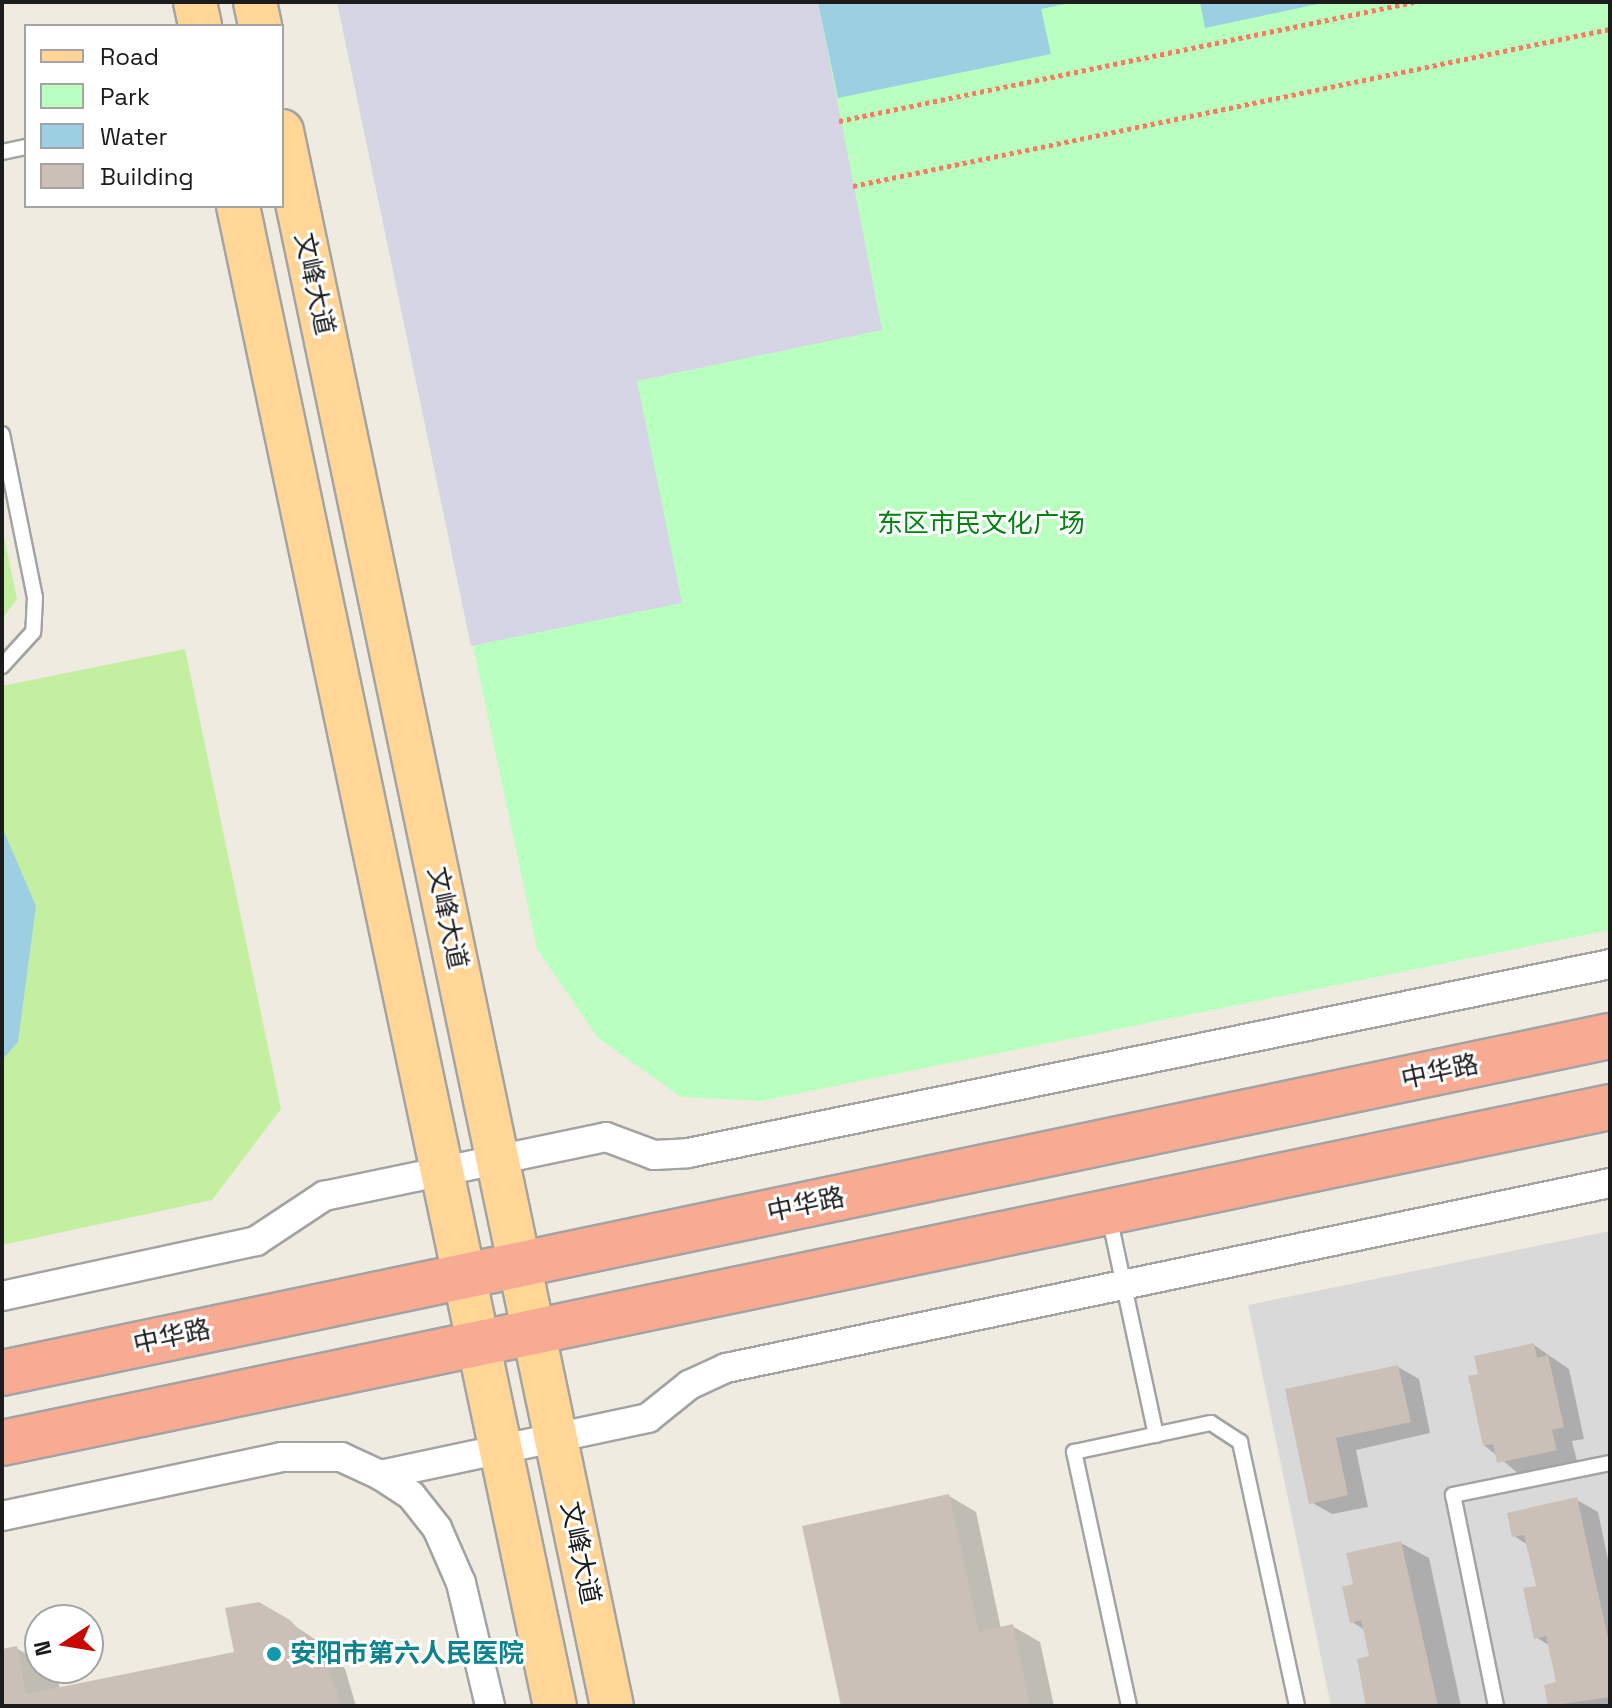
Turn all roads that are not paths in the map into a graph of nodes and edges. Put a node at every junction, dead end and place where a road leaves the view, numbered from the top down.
1 (195, 2) edge
2 (255, 2) edge
3 (200, 24) edge
4 (260, 24) edge
5 (284, 141) edge
6 (24, 147) edge
7 (2, 152) edge
8 (238, 208) edge
9 (2, 434) edge
10 (2, 666) edge
11 (1610, 964) edge
12 (1610, 1036) edge
13 (1610, 1107) edge
14 (498, 1160) junction
15 (442, 1171) junction
16 (1610, 1183) edge
17 (1108, 1212) junction
18 (520, 1265) junction
19 (464, 1276) junction
20 (1123, 1285) junction
21 (2, 1296) edge
22 (534, 1333) junction
23 (478, 1344) junction
24 (2, 1373) edge
25 (1156, 1435) junction
26 (556, 1437) junction
27 (2, 1443) edge
28 (501, 1449) junction
29 (1610, 1463) edge
30 (380, 1475) junction
31 (2, 1516) edge
32 (490, 1706) edge
33 (555, 1706) edge
34 (612, 1706) edge
35 (1129, 1706) edge
36 (1297, 1706) edge
37 (1496, 1706) edge

1 - 3 main road
2 - 4 main road
5 - 14 main road, 文峰大道
6 - 7 lane
8 - 15 main road
9 - 10 lane
11 - 14 street
12 - 18 highway, 中华路
13 - 17 highway
14 - 15 street
14 - 18 main road, 文峰大道
15 - 19 main road
15 - 21 street
16 - 20 street
17 - 20 lane
17 - 22 highway
18 - 19 highway, 中华路
18 - 22 main road, 文峰大道
19 - 23 main road
19 - 24 highway, 中华路
20 - 25 lane
20 - 26 street
22 - 23 highway
22 - 26 main road, 文峰大道
23 - 27 highway
23 - 28 main road
25 - 35 lane
25 - 36 lane
26 - 28 street
26 - 34 main road, 文峰大道
28 - 30 street
28 - 33 main road
29 - 37 lane
30 - 31 street
30 - 32 street

